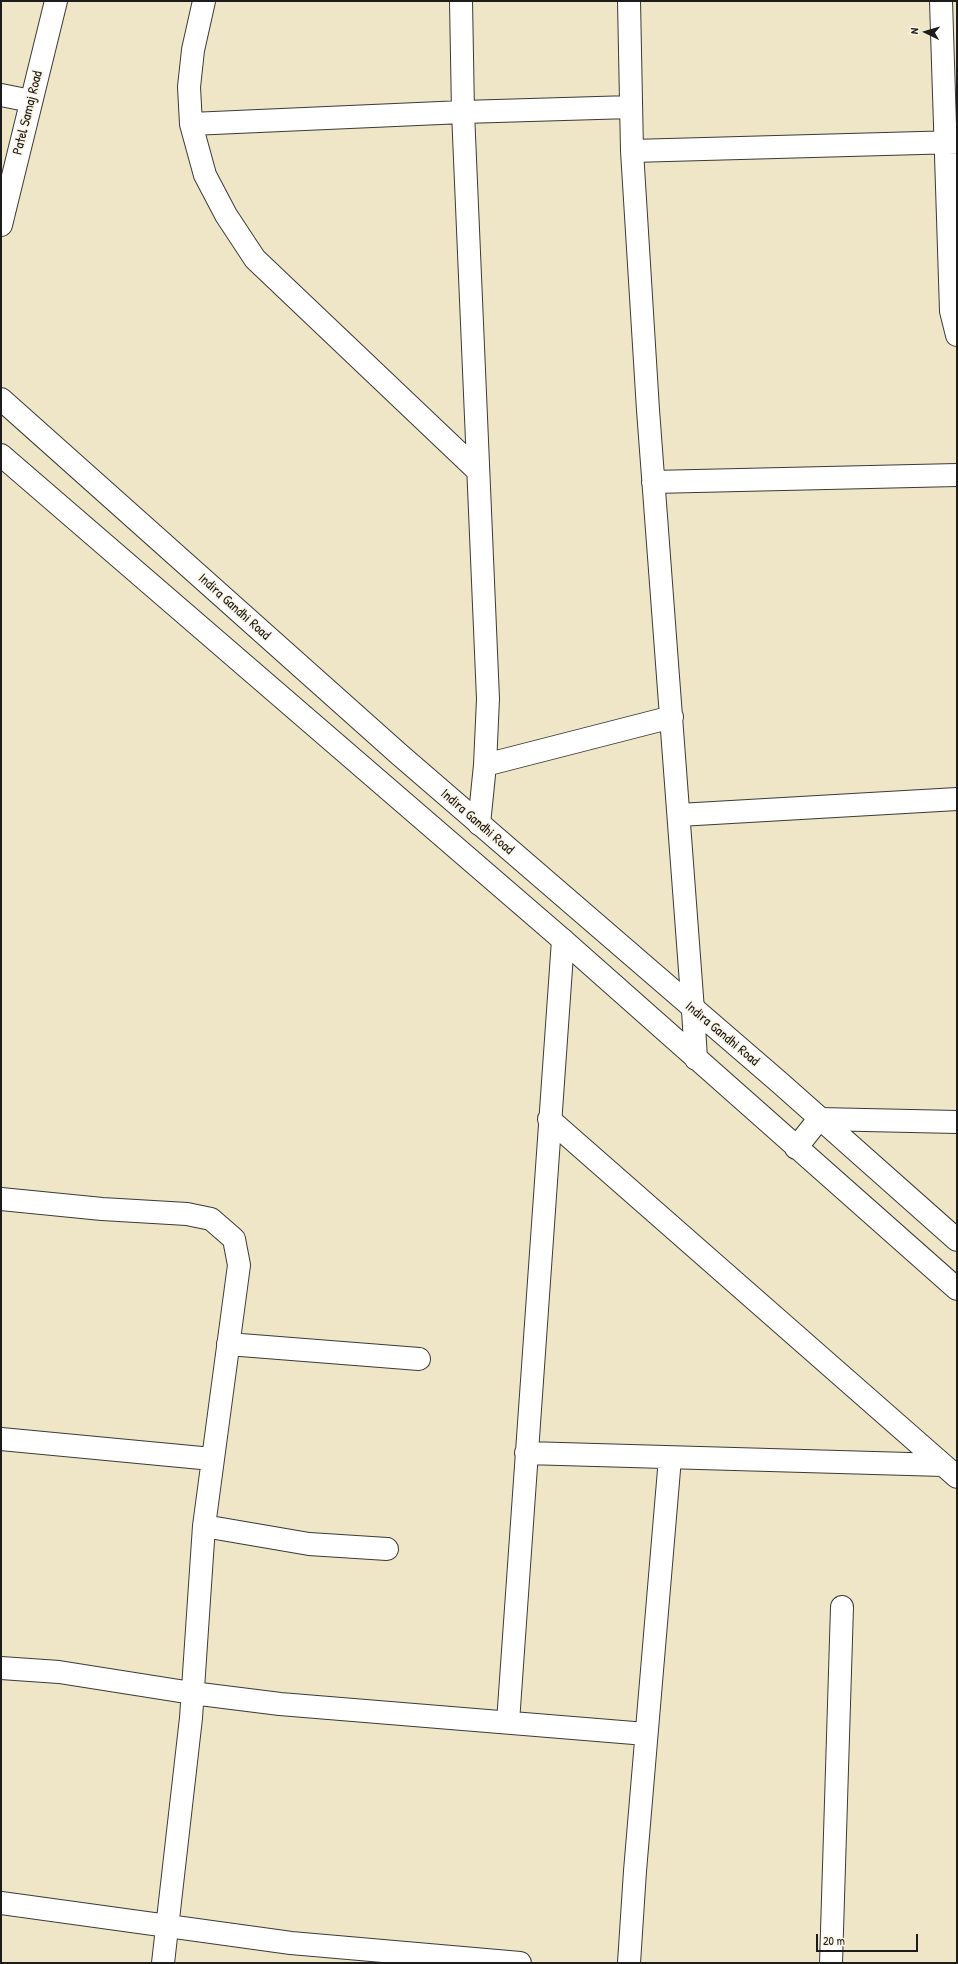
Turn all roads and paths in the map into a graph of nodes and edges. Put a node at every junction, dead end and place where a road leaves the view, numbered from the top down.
1 (56, 1) edge
2 (204, 1) edge
3 (461, 1) edge
4 (629, 1) edge
5 (941, 1) edge
6 (1, 95) edge
7 (31, 101) junction
8 (631, 108) junction
9 (463, 112) junction
10 (191, 124) junction
11 (952, 142) edge
12 (632, 151) junction
13 (1, 225) edge
14 (957, 334) edge
15 (1, 399) edge
16 (1, 455) edge
17 (477, 470) junction
18 (957, 476) edge
19 (653, 482) junction
20 (672, 717) junction
21 (485, 765) junction
22 (957, 799) edge
23 (679, 814) junction
24 (479, 824) junction
25 (475, 865) junction
26 (563, 940) junction
27 (693, 1010) junction
28 (696, 1059) junction
29 (549, 1119) junction
30 (819, 1119) junction
31 (957, 1122) edge
32 (796, 1148) junction
33 (1, 1199) edge
34 (957, 1240) edge
35 (957, 1289) edge
36 (228, 1344) junction
37 (419, 1359) dead end
38 (1, 1439) edge
39 (526, 1453) junction
40 (670, 1458) junction
41 (212, 1459) junction
42 (950, 1471) edge
43 (204, 1526) junction
44 (387, 1549) dead end
45 (842, 1607) dead end
46 (1, 1668) edge
47 (192, 1693) junction
48 (508, 1722) junction
49 (646, 1734) junction
50 (1, 1903) edge
51 (166, 1926) junction
52 (163, 1963) edge
53 (520, 1963) edge
54 (629, 1963) edge
55 (831, 1963) edge

1 - 7 street, Patel Samaj Road
2 - 10 street
3 - 9 street
4 - 8 street
5 - 11 street
6 - 7 street
7 - 13 street, Patel Samaj Road
8 - 9 street
8 - 12 street
9 - 10 street
9 - 17 street
10 - 17 street
11 - 12 street
11 - 14 street
12 - 19 street
15 - 24 street, Indira Gandhi Road
16 - 25 street
17 - 21 street
18 - 19 street
19 - 20 street
20 - 21 street
20 - 23 street
21 - 24 street
22 - 23 street
23 - 27 street
24 - 25 street
24 - 27 street, Indira Gandhi Road
25 - 26 street
26 - 28 street
26 - 29 street
27 - 28 street
27 - 30 street, Indira Gandhi Road
28 - 32 street
29 - 39 street
29 - 42 street
30 - 31 street
30 - 32 street
30 - 34 street, Indira Gandhi Road
32 - 35 street
33 - 36 street
36 - 37 street
36 - 41 street
38 - 41 street
39 - 40 street
39 - 48 street
40 - 42 street
40 - 49 street
41 - 43 street
43 - 44 street
43 - 47 street
45 - 55 street
46 - 47 street
47 - 48 street
47 - 51 street
48 - 49 street
49 - 54 street
50 - 51 street
51 - 52 street
51 - 53 street

